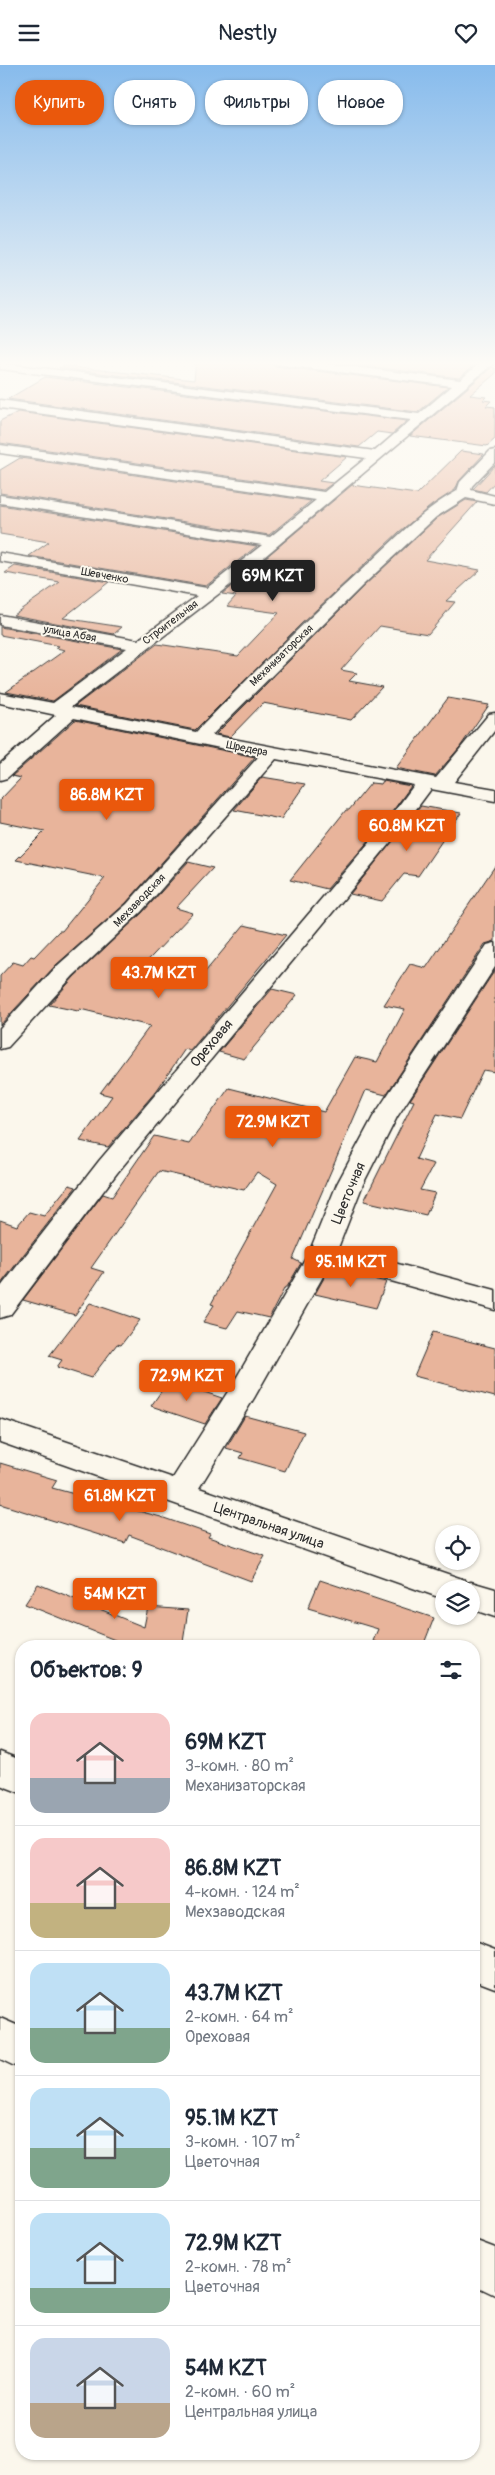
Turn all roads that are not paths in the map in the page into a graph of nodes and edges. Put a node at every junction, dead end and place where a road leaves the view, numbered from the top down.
1 (167, 473) edge
2 (354, 473) edge
3 (476, 473) edge
4 (464, 493) junction
5 (327, 497) junction
6 (0, 499) edge
7 (495, 500) edge
8 (273, 542) junction
9 (0, 557) edge
10 (209, 593) junction
11 (0, 621) edge
12 (139, 645) junction
13 (0, 698) edge
14 (63, 711) junction
15 (495, 718) edge
16 (199, 739) junction
17 (272, 753) junction
18 (0, 775) edge
19 (434, 783) junction
20 (495, 795) edge
21 (495, 950) edge
22 (0, 1042) edge
23 (323, 1253) junction
24 (495, 1300) edge
25 (0, 1308) edge
26 (0, 1430) edge
27 (180, 1494) junction
28 (435, 1583) edge
29 (480, 1598) edge
30 (495, 1603) edge
31 (0, 1769) edge
32 (15, 1775) edge
33 (480, 1963) edge
34 (495, 1969) edge
35 (0, 2038) edge
36 (15, 2045) edge
37 (480, 2265) edge
38 (495, 2272) edge

1 - 5 street
2 - 5 street, Строительная
3 - 4 street, Механизаторская
4 - 7 street
4 - 16 street, Механизаторская
5 - 8 street, Строительная
6 - 8 street
8 - 10 street, Строительная
9 - 10 street, Шевченко
10 - 12 street, Строительная
11 - 12 street, улица Абая
12 - 14 street, Строительная
13 - 14 street, Шредера
14 - 16 street, Шредера
14 - 18 street, Строительная
15 - 19 street, Ореховая
16 - 17 street, Шредера
17 - 19 street, Шредера
17 - 22 street, Мехзаводская
19 - 20 street, Шредера
19 - 25 street, Ореховая
21 - 23 street, Цветочная
23 - 24 street
23 - 27 street, Цветочная
26 - 27 street, Центральная улица
27 - 28 street, Центральная улица
29 - 30 street
31 - 32 street
33 - 34 street
35 - 36 street
37 - 38 street

